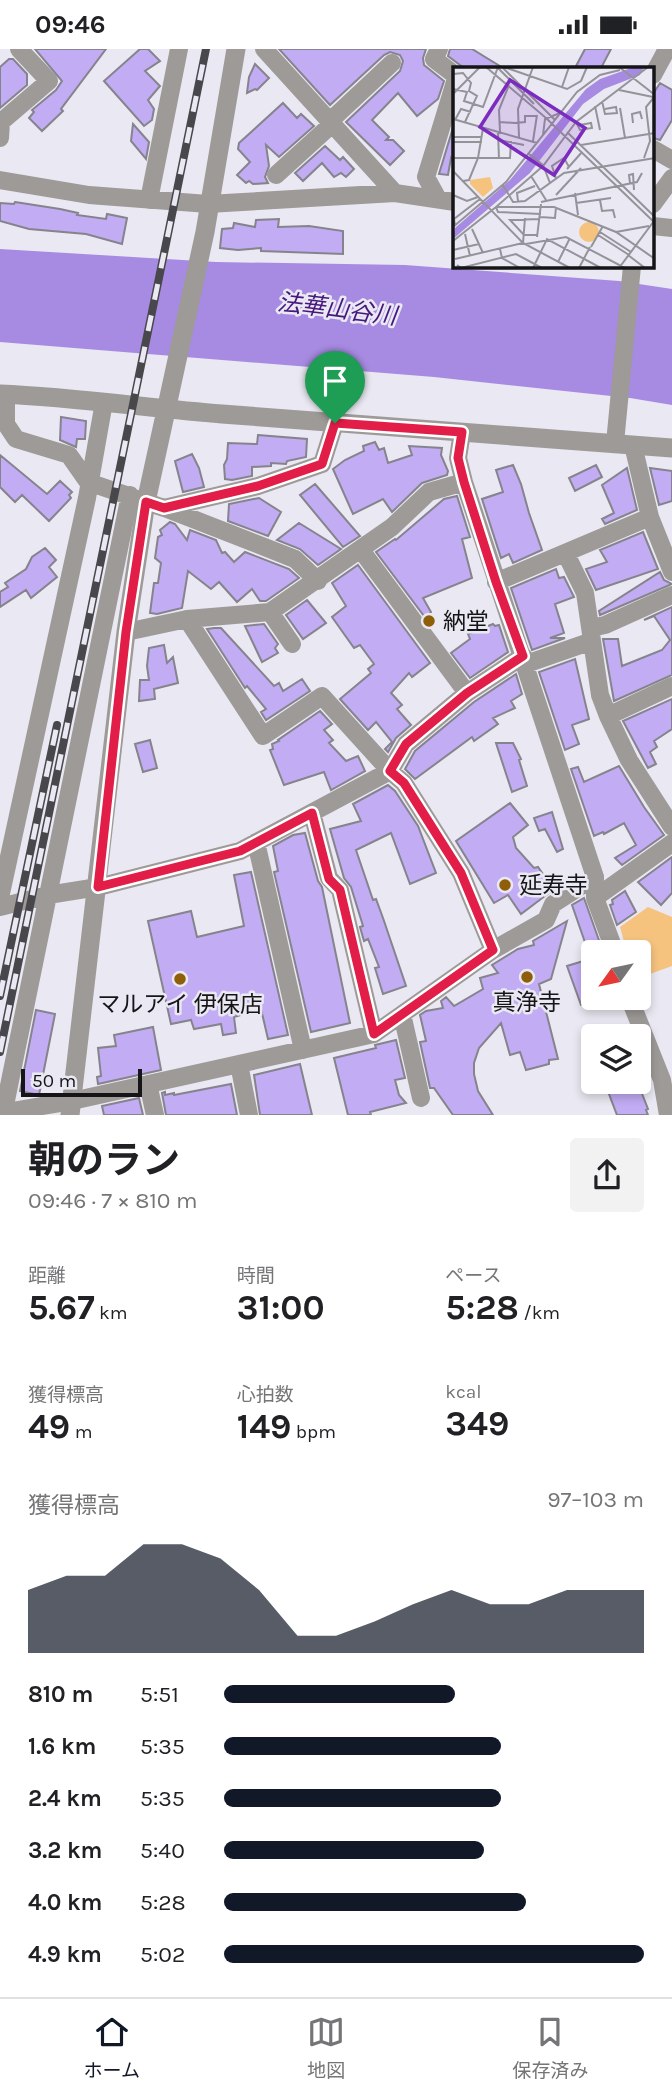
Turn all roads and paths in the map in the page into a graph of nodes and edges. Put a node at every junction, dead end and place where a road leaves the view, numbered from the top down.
1 (19, 49) edge
2 (179, 49) edge
3 (236, 49) edge
4 (264, 49) edge
5 (439, 49) edge
6 (667, 49) edge
7 (392, 63) dead end
8 (453, 73) edge
9 (654, 73) edge
10 (453, 89) edge
11 (330, 123) junction
12 (0, 127) edge
13 (654, 150) edge
14 (672, 160) edge
15 (276, 175) dead end
16 (672, 178) edge
17 (0, 180) edge
18 (395, 193) junction
19 (149, 200) junction
20 (446, 201) edge
21 (654, 203) edge
22 (208, 204) junction
23 (654, 226) edge
24 (672, 227) edge
25 (632, 270) edge
26 (3, 394) edge
27 (104, 402) junction
28 (167, 409) junction
29 (335, 423) junction
30 (462, 432) junction
31 (624, 444) junction
32 (672, 448) edge
33 (89, 482) junction
34 (464, 482) junction
35 (147, 502) junction
36 (650, 517) junction
37 (361, 549) junction
38 (566, 554) junction
39 (672, 572) edge
40 (318, 581) junction
41 (496, 582) junction
42 (672, 595) edge
43 (270, 612) junction
44 (187, 619) junction
45 (126, 632) junction
46 (591, 634) junction
47 (292, 644) dead end
48 (524, 660) junction
49 (672, 686) edge
50 (467, 693) junction
51 (608, 716) junction
52 (390, 771) junction
53 (312, 813) junction
54 (672, 827) edge
55 (256, 842) junction
56 (672, 843) edge
57 (595, 877) junction
58 (98, 887) junction
59 (48, 895) junction
60 (0, 898) edge
61 (595, 898) junction
62 (0, 907) edge
63 (611, 940) edge
64 (493, 950) junction
65 (635, 1010) edge
66 (402, 1014) junction
67 (374, 1034) junction
68 (303, 1050) junction
69 (239, 1064) junction
70 (667, 1077) edge
71 (148, 1084) junction
72 (421, 1098) dead end
73 (71, 1108) edge
74 (2, 1114) edge
75 (155, 1115) edge
76 (249, 1115) edge
77 (668, 1115) edge

1 - 12 street
2 - 19 street
3 - 22 street
4 - 11 street
5 - 8 street
6 - 9 street
7 - 11 street
10 - 20 street
11 - 15 street
11 - 18 street
13 - 14 street
16 - 21 street
17 - 19 street
18 - 20 street
18 - 22 street
19 - 22 street
22 - 28 street
23 - 24 street
25 - 31 street
26 - 27 street
26 - 33 street
27 - 28 street
27 - 33 street
28 - 29 street
28 - 35 street
29 - 30 street
29 - 35 street
30 - 31 street
30 - 34 street
31 - 32 street
31 - 36 street
33 - 35 street
33 - 60 street
34 - 37 street
34 - 41 street
35 - 40 street
35 - 45 street
35 - 59 street
36 - 38 street
36 - 39 street
37 - 40 street
37 - 50 street
38 - 41 street
38 - 46 street
40 - 43 street
41 - 48 street
42 - 46 street
43 - 44 street
43 - 47 street
44 - 45 street
44 - 52 street
45 - 58 street
46 - 48 street
46 - 51 street
48 - 50 street
48 - 57 street
49 - 51 street
50 - 52 street
51 - 54 street
52 - 53 street
52 - 64 street
53 - 55 street
53 - 67 street
55 - 58 street
55 - 68 street
56 - 61 street
57 - 61 street
57 - 64 street
58 - 59 street
58 - 73 street
59 - 62 street
59 - 74 street
61 - 63 street
64 - 66 street
65 - 70 street
66 - 67 street
66 - 72 street
67 - 68 street
68 - 69 street
69 - 71 street
69 - 76 street
70 - 77 street
71 - 73 street
71 - 75 street
73 - 74 street

